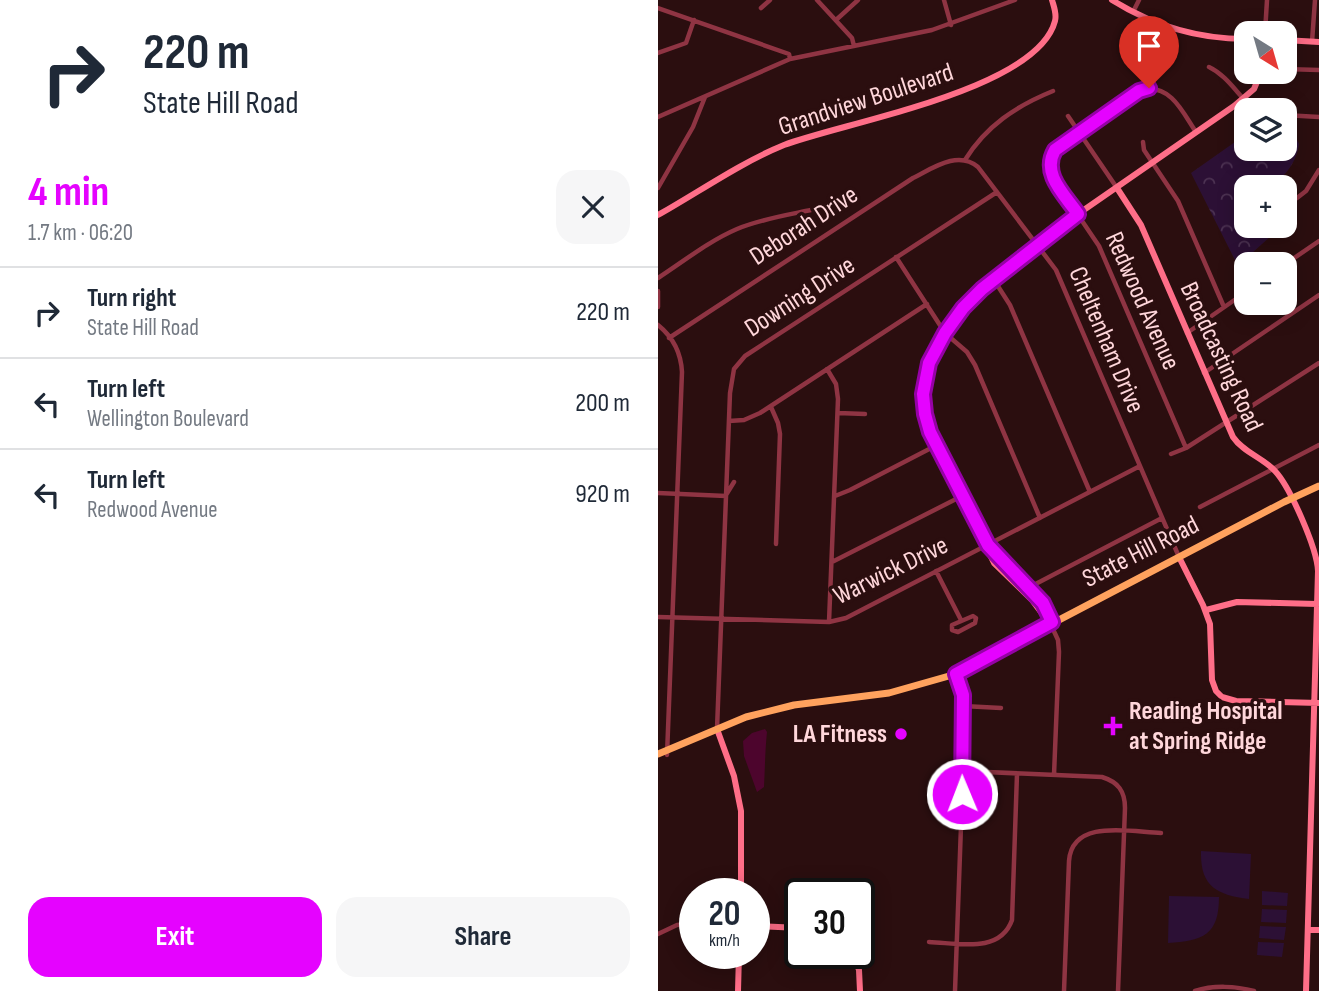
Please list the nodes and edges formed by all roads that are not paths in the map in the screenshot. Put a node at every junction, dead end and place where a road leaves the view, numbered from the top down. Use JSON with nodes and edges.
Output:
{"nodes":[{"id":1,"x":770,"y":0,"type":"edge"},
{"id":2,"x":817,"y":0,"type":"edge"},
{"id":3,"x":858,"y":0,"type":"edge"},
{"id":4,"x":944,"y":0,"type":"edge"},
{"id":5,"x":1015,"y":0,"type":"edge"},
{"id":6,"x":1052,"y":0,"type":"edge"},
{"id":7,"x":1112,"y":0,"type":"edge"},
{"id":8,"x":1139,"y":0,"type":"edge"},
{"id":9,"x":1315,"y":0,"type":"edge"},
{"id":10,"x":1265,"y":1,"type":"edge"},
{"id":11,"x":658,"y":8,"type":"edge"},
{"id":12,"x":761,"y":8,"type":"dead end"},
{"id":13,"x":1132,"y":13,"type":"junction"},
{"id":14,"x":694,"y":20,"type":"junction"},
{"id":15,"x":836,"y":20,"type":"junction"},
{"id":16,"x":1265,"y":21,"type":"edge"},
{"id":17,"x":951,"y":24,"type":"junction"},
{"id":18,"x":1234,"y":39,"type":"edge"},
{"id":19,"x":1297,"y":41,"type":"edge"},
{"id":20,"x":1316,"y":42,"type":"edge"},
{"id":21,"x":854,"y":46,"type":"junction"},
{"id":22,"x":658,"y":53,"type":"edge"},
{"id":23,"x":790,"y":60,"type":"junction"},
{"id":24,"x":1209,"y":67,"type":"dead end"},
{"id":25,"x":1297,"y":69,"type":"edge"},
{"id":26,"x":1319,"y":70,"type":"edge"},
{"id":27,"x":1256,"y":84,"type":"edge"},
{"id":28,"x":1053,"y":91,"type":"dead end"},
{"id":29,"x":706,"y":96,"type":"junction"},
{"id":30,"x":1241,"y":98,"type":"edge"},
{"id":31,"x":1243,"y":98,"type":"edge"},
{"id":32,"x":1234,"y":105,"type":"edge"},
{"id":33,"x":1068,"y":116,"type":"dead end"},
{"id":34,"x":1297,"y":116,"type":"edge"},
{"id":35,"x":658,"y":117,"type":"edge"},
{"id":36,"x":1319,"y":117,"type":"edge"},
{"id":37,"x":1079,"y":132,"type":"junction"},
{"id":38,"x":1196,"y":132,"type":"junction"},
{"id":39,"x":1143,"y":142,"type":"dead end"},
{"id":40,"x":965,"y":160,"type":"junction"},
{"id":41,"x":1152,"y":163,"type":"junction"},
{"id":42,"x":1319,"y":170,"type":"edge"},
{"id":43,"x":658,"y":188,"type":"edge"},
{"id":44,"x":1117,"y":188,"type":"junction"},
{"id":45,"x":998,"y":192,"type":"junction"},
{"id":46,"x":1297,"y":198,"type":"dead end"},
{"id":47,"x":811,"y":210,"type":"dead end"},
{"id":48,"x":1078,"y":214,"type":"junction"},
{"id":49,"x":658,"y":215,"type":"edge"},
{"id":50,"x":1319,"y":241,"type":"edge"},
{"id":51,"x":1038,"y":245,"type":"junction"},
{"id":52,"x":1297,"y":256,"type":"edge"},
{"id":53,"x":897,"y":257,"type":"junction"},
{"id":54,"x":658,"y":278,"type":"edge"},
{"id":55,"x":994,"y":279,"type":"junction"},
{"id":56,"x":658,"y":291,"type":"edge"},
{"id":57,"x":1319,"y":295,"type":"edge"},
{"id":58,"x":1234,"y":300,"type":"edge"},
{"id":59,"x":927,"y":304,"type":"junction"},
{"id":60,"x":658,"y":307,"type":"edge"},
{"id":61,"x":1224,"y":307,"type":"junction"},
{"id":62,"x":658,"y":326,"type":"edge"},
{"id":63,"x":945,"y":333,"type":"junction"},
{"id":64,"x":1188,"y":333,"type":"junction"},
{"id":65,"x":670,"y":338,"type":"junction"},
{"id":66,"x":1319,"y":363,"type":"edge"},
{"id":67,"x":827,"y":369,"type":"junction"},
{"id":68,"x":1204,"y":373,"type":"junction"},
{"id":69,"x":771,"y":407,"type":"junction"},
{"id":70,"x":838,"y":413,"type":"junction"},
{"id":71,"x":865,"y":414,"type":"dead end"},
{"id":72,"x":729,"y":421,"type":"junction"},
{"id":73,"x":1226,"y":422,"type":"junction"},
{"id":74,"x":937,"y":445,"type":"junction"},
{"id":75,"x":1319,"y":446,"type":"edge"},
{"id":76,"x":1186,"y":447,"type":"junction"},
{"id":77,"x":1171,"y":454,"type":"dead end"},
{"id":78,"x":1140,"y":466,"type":"junction"},
{"id":79,"x":1273,"y":469,"type":"junction"},
{"id":80,"x":734,"y":482,"type":"dead end"},
{"id":81,"x":1319,"y":486,"type":"edge"},
{"id":82,"x":1090,"y":492,"type":"junction"},
{"id":83,"x":658,"y":493,"type":"edge"},
{"id":84,"x":677,"y":494,"type":"junction"},
{"id":85,"x":726,"y":496,"type":"junction"},
{"id":86,"x":835,"y":496,"type":"junction"},
{"id":87,"x":962,"y":496,"type":"junction"},
{"id":88,"x":1291,"y":499,"type":"junction"},
{"id":89,"x":1200,"y":507,"type":"dead end"},
{"id":90,"x":1040,"y":517,"type":"junction"},
{"id":91,"x":1161,"y":518,"type":"junction"},
{"id":92,"x":776,"y":544,"type":"dead end"},
{"id":93,"x":989,"y":547,"type":"junction"},
{"id":94,"x":1179,"y":557,"type":"junction"},
{"id":95,"x":832,"y":563,"type":"junction"},
{"id":96,"x":936,"y":571,"type":"junction"},
{"id":97,"x":1025,"y":589,"type":"junction"},
{"id":98,"x":1317,"y":604,"type":"junction"},
{"id":99,"x":1206,"y":610,"type":"junction"},
{"id":100,"x":658,"y":617,"type":"edge"},
{"id":101,"x":671,"y":617,"type":"junction"},
{"id":102,"x":721,"y":619,"type":"junction"},
{"id":103,"x":961,"y":620,"type":"junction"},
{"id":104,"x":829,"y":622,"type":"junction"},
{"id":105,"x":1051,"y":625,"type":"junction"},
{"id":106,"x":956,"y":672,"type":"junction"},
{"id":107,"x":1317,"y":703,"type":"edge"},
{"id":108,"x":963,"y":706,"type":"junction"},
{"id":109,"x":1001,"y":708,"type":"dead end"},
{"id":110,"x":718,"y":731,"type":"junction"},
{"id":111,"x":662,"y":755,"type":"edge"},
{"id":112,"x":963,"y":771,"type":"junction"},
{"id":113,"x":1017,"y":774,"type":"junction"},
{"id":114,"x":1054,"y":775,"type":"junction"},
{"id":115,"x":1124,"y":832,"type":"junction"},
{"id":116,"x":1161,"y":833,"type":"dead end"},
{"id":117,"x":741,"y":878,"type":"edge"},
{"id":118,"x":1308,"y":921,"type":"junction"},
{"id":119,"x":1319,"y":921,"type":"edge"},
{"id":120,"x":679,"y":925,"type":"edge"},
{"id":121,"x":1308,"y":930,"type":"junction"},
{"id":122,"x":1319,"y":930,"type":"edge"},
{"id":123,"x":658,"y":934,"type":"edge"},
{"id":124,"x":929,"y":942,"type":"dead end"},
{"id":125,"x":956,"y":943,"type":"junction"},
{"id":126,"x":739,"y":969,"type":"edge"},
{"id":127,"x":859,"y":969,"type":"edge"},
{"id":128,"x":1251,"y":990,"type":"edge"},
{"id":129,"x":738,"y":991,"type":"edge"},
{"id":130,"x":860,"y":991,"type":"edge"},
{"id":131,"x":955,"y":991,"type":"edge"},
{"id":132,"x":1064,"y":991,"type":"edge"},
{"id":133,"x":1118,"y":991,"type":"edge"},
{"id":134,"x":1195,"y":991,"type":"edge"},
{"id":135,"x":1306,"y":991,"type":"edge"}],
"edges":[{"from":1,"to":12,"type":"street"},
{"from":2,"to":15,"type":"street"},
{"from":3,"to":15,"type":"street"},
{"from":4,"to":17,"type":"street"},
{"from":5,"to":17,"type":"street"},
{"from":6,"to":49,"type":"street","name":"Grandview Boulevard"},
{"from":7,"to":13,"type":"street"},
{"from":8,"to":13,"type":"street"},
{"from":9,"to":20,"type":"street"},
{"from":10,"to":16,"type":"street"},
{"from":11,"to":14,"type":"street"},
{"from":13,"to":18,"type":"street"},
{"from":14,"to":22,"type":"street"},
{"from":14,"to":23,"type":"street"},
{"from":15,"to":21,"type":"street"},
{"from":17,"to":21,"type":"street"},
{"from":19,"to":20,"type":"street"},
{"from":21,"to":23,"type":"street"},
{"from":23,"to":29,"type":"street"},
{"from":24,"to":30,"type":"street"},
{"from":25,"to":26,"type":"street"},
{"from":27,"to":31,"type":"street"},
{"from":28,"to":40,"type":"street"},
{"from":29,"to":35,"type":"street"},
{"from":29,"to":43,"type":"street"},
{"from":32,"to":38,"type":"street"},
{"from":33,"to":37,"type":"street","name":"Broadcasting Road"},
{"from":34,"to":36,"type":"street"},
{"from":37,"to":38,"type":"street","name":"Redwood Avenue"},
{"from":37,"to":44,"type":"street","name":"Broadcasting Road"},
{"from":37,"to":48,"type":"street","name":"Redwood Avenue"},
{"from":38,"to":41,"type":"street"},
{"from":39,"to":41,"type":"street"},
{"from":40,"to":45,"type":"street","name":"Cheltenham Drive"},
{"from":40,"to":65,"type":"street","name":"Deborah Drive"},
{"from":41,"to":44,"type":"street"},
{"from":41,"to":61,"type":"street"},
{"from":42,"to":46,"type":"street"},
{"from":44,"to":48,"type":"street"},
{"from":44,"to":64,"type":"street","name":"Broadcasting Road"},
{"from":45,"to":51,"type":"street","name":"Cheltenham Drive"},
{"from":45,"to":53,"type":"street","name":"Downing Drive"},
{"from":47,"to":54,"type":"street"},
{"from":48,"to":51,"type":"street"},
{"from":48,"to":76,"type":"street","name":"Redwood Avenue"},
{"from":50,"to":52,"type":"street"},
{"from":51,"to":55,"type":"street"},
{"from":51,"to":78,"type":"street","name":"Cheltenham Drive"},
{"from":53,"to":59,"type":"street"},
{"from":53,"to":72,"type":"street","name":"Downing Drive"},
{"from":55,"to":63,"type":"street"},
{"from":55,"to":82,"type":"street"},
{"from":56,"to":60,"type":"street"},
{"from":57,"to":68,"type":"street"},
{"from":58,"to":61,"type":"street"},
{"from":59,"to":63,"type":"street"},
{"from":59,"to":67,"type":"street"},
{"from":61,"to":64,"type":"street"},
{"from":62,"to":65,"type":"street"},
{"from":63,"to":74,"type":"street"},
{"from":63,"to":90,"type":"street"},
{"from":64,"to":68,"type":"street","name":"Broadcasting Road"},
{"from":65,"to":84,"type":"street"},
{"from":66,"to":73,"type":"street"},
{"from":67,"to":69,"type":"street"},
{"from":67,"to":70,"type":"street"},
{"from":68,"to":73,"type":"street","name":"Broadcasting Road"},
{"from":69,"to":72,"type":"street"},
{"from":69,"to":92,"type":"street"},
{"from":70,"to":71,"type":"street"},
{"from":70,"to":86,"type":"street"},
{"from":72,"to":85,"type":"street","name":"Downing Drive"},
{"from":73,"to":76,"type":"street"},
{"from":73,"to":79,"type":"street","name":"Broadcasting Road"},
{"from":74,"to":86,"type":"street"},
{"from":74,"to":87,"type":"street"},
{"from":75,"to":79,"type":"street"},
{"from":76,"to":77,"type":"street"},
{"from":78,"to":82,"type":"street","name":"Warwick Drive"},
{"from":78,"to":91,"type":"street","name":"Cheltenham Drive"},
{"from":79,"to":88,"type":"street","name":"Broadcasting Road"},
{"from":79,"to":89,"type":"street"},
{"from":80,"to":85,"type":"street"},
{"from":81,"to":88,"type":"main road","name":"State Hill Road"},
{"from":82,"to":90,"type":"street","name":"Warwick Drive"},
{"from":83,"to":84,"type":"street"},
{"from":84,"to":85,"type":"street"},
{"from":84,"to":101,"type":"street"},
{"from":85,"to":102,"type":"street","name":"Downing Drive"},
{"from":86,"to":95,"type":"street"},
{"from":87,"to":93,"type":"street"},
{"from":87,"to":95,"type":"street"},
{"from":88,"to":94,"type":"main road","name":"State Hill Road"},
{"from":88,"to":98,"type":"street","name":"Broadcasting Road"},
{"from":90,"to":93,"type":"street","name":"Warwick Drive"},
{"from":91,"to":94,"type":"street","name":"Cheltenham Drive"},
{"from":91,"to":97,"type":"street"},
{"from":93,"to":96,"type":"street","name":"Warwick Drive"},
{"from":93,"to":97,"type":"street"},
{"from":94,"to":99,"type":"street"},
{"from":94,"to":105,"type":"main road","name":"State Hill Road"},
{"from":95,"to":104,"type":"street"},
{"from":96,"to":103,"type":"street"},
{"from":96,"to":104,"type":"street","name":"Warwick Drive"},
{"from":97,"to":105,"type":"street"},
{"from":98,"to":99,"type":"street"},
{"from":98,"to":107,"type":"street","name":"Broadcasting Road"},
{"from":99,"to":107,"type":"street"},
{"from":100,"to":101,"type":"street","name":"Warwick Drive"},
{"from":101,"to":102,"type":"street","name":"Warwick Drive"},
{"from":101,"to":111,"type":"street"},
{"from":102,"to":104,"type":"street","name":"Warwick Drive"},
{"from":102,"to":110,"type":"street","name":"Downing Drive"},
{"from":103,"to":103,"type":"street"},
{"from":105,"to":106,"type":"main road","name":"State Hill Road"},
{"from":105,"to":114,"type":"street"},
{"from":106,"to":108,"type":"street"},
{"from":106,"to":110,"type":"main road","name":"State Hill Road"},
{"from":107,"to":118,"type":"street","name":"Broadcasting Road"},
{"from":108,"to":109,"type":"street"},
{"from":108,"to":112,"type":"street"},
{"from":110,"to":111,"type":"main road","name":"State Hill Road"},
{"from":110,"to":117,"type":"street"},
{"from":112,"to":113,"type":"street"},
{"from":112,"to":125,"type":"street"},
{"from":113,"to":114,"type":"street"},
{"from":113,"to":125,"type":"street"},
{"from":114,"to":115,"type":"street"},
{"from":115,"to":116,"type":"street"},
{"from":115,"to":132,"type":"street"},
{"from":115,"to":133,"type":"street"},
{"from":118,"to":119,"type":"street"},
{"from":118,"to":121,"type":"street","name":"Broadcasting Road"},
{"from":120,"to":123,"type":"street"},
{"from":121,"to":122,"type":"street"},
{"from":121,"to":135,"type":"street","name":"Broadcasting Road"},
{"from":124,"to":125,"type":"street"},
{"from":125,"to":131,"type":"street"},
{"from":126,"to":129,"type":"street"},
{"from":127,"to":130,"type":"street"},
{"from":128,"to":134,"type":"street"}]}
